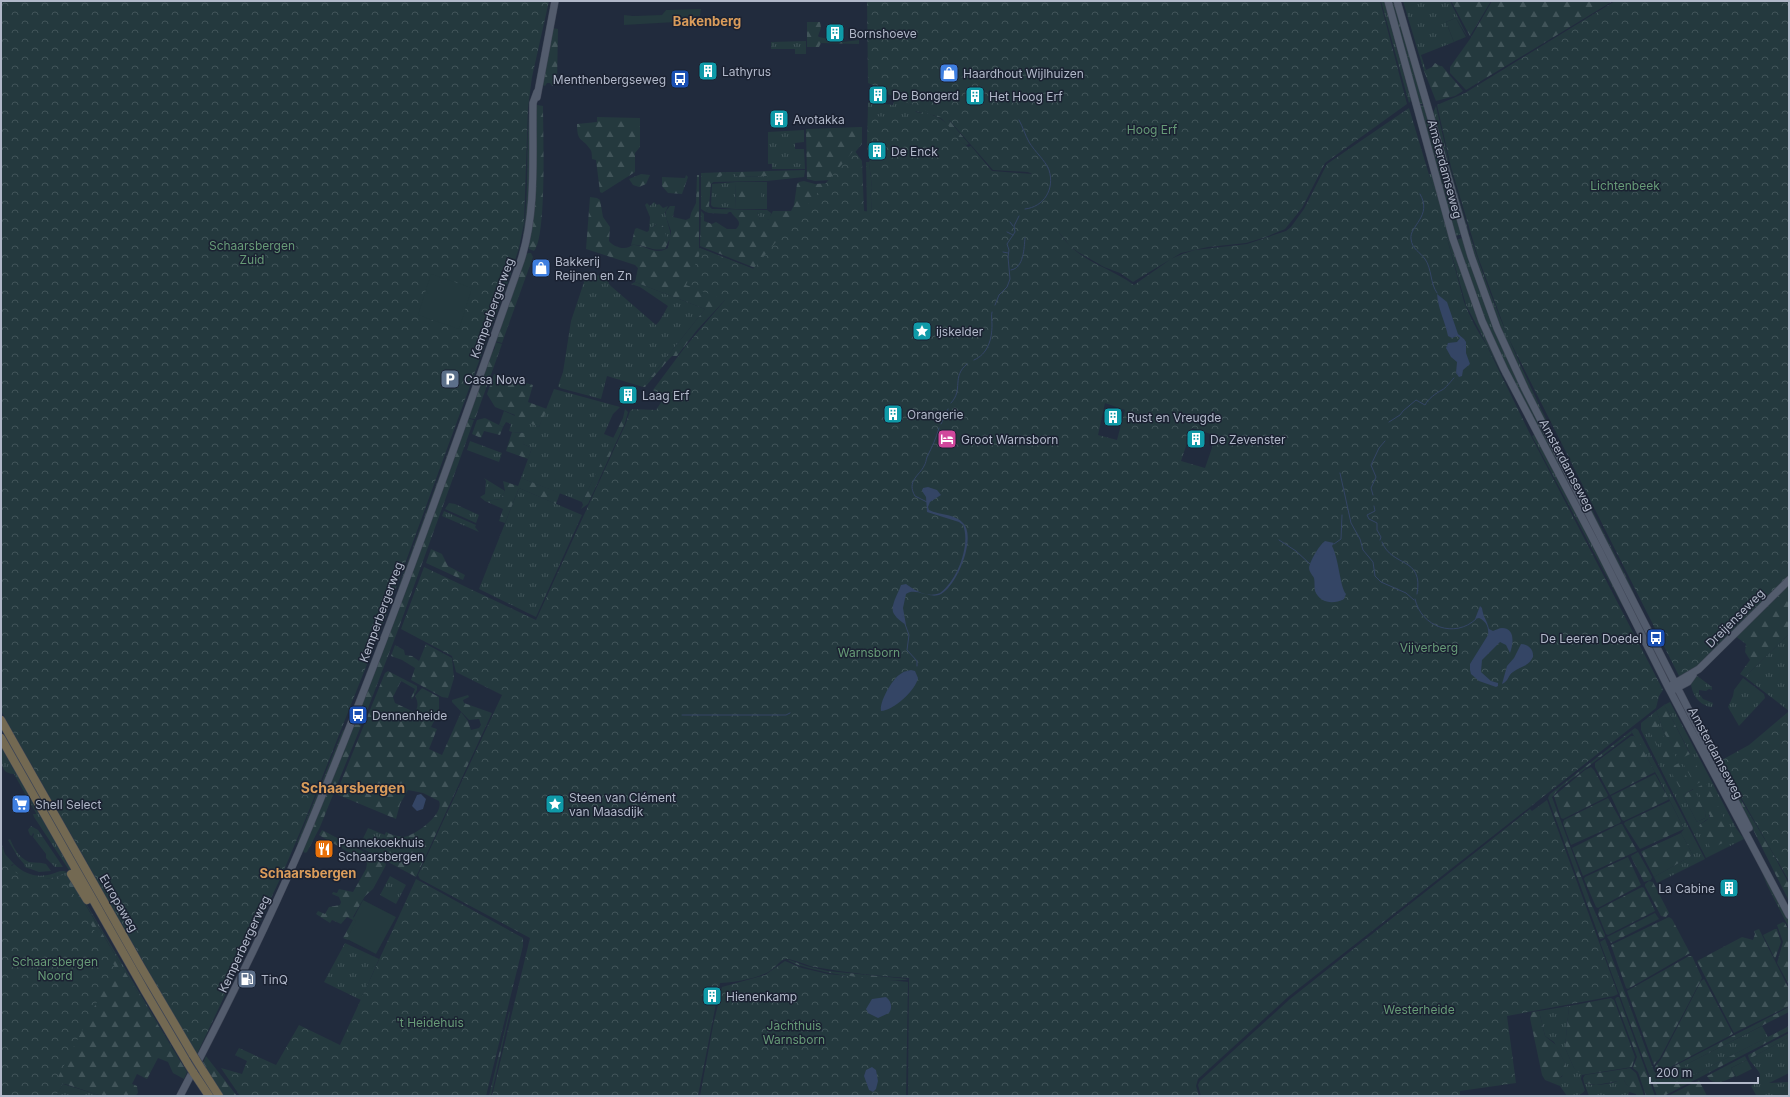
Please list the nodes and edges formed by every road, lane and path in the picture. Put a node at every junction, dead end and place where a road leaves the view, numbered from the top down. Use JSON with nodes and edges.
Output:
{"nodes":[{"id":1,"x":555,"y":1,"type":"edge"},
{"id":2,"x":1388,"y":1,"type":"edge"},
{"id":3,"x":1397,"y":1,"type":"edge"},
{"id":4,"x":1789,"y":580,"type":"edge"},
{"id":5,"x":1673,"y":688,"type":"junction"},
{"id":6,"x":1,"y":720,"type":"edge"},
{"id":7,"x":1,"y":738,"type":"edge"},
{"id":8,"x":70,"y":874,"type":"dead end"},
{"id":9,"x":1789,"y":905,"type":"edge"},
{"id":10,"x":1789,"y":915,"type":"edge"},
{"id":11,"x":145,"y":991,"type":"junction"},
{"id":12,"x":180,"y":1096,"type":"edge"},
{"id":13,"x":209,"y":1096,"type":"edge"},
{"id":14,"x":219,"y":1096,"type":"edge"}],
"edges":[{"from":1,"to":12,"type":"main road","name":"Kemperbergerweg"},
{"from":2,"to":5,"type":"main road","name":"Amsterdamseweg"},
{"from":3,"to":5,"type":"main road","name":"Amsterdamseweg"},
{"from":4,"to":5,"type":"main road","name":"Dreijenseweg"},
{"from":5,"to":9,"type":"main road","name":"Amsterdamseweg"},
{"from":5,"to":10,"type":"main road","name":"Amsterdamseweg"},
{"from":6,"to":14,"type":"highway","name":"Europaweg","bridge":true},
{"from":7,"to":11,"type":"highway","name":"Europaweg"},
{"from":8,"to":11,"type":"highway"},
{"from":11,"to":13,"type":"highway","name":"Europaweg","bridge":true}]}
